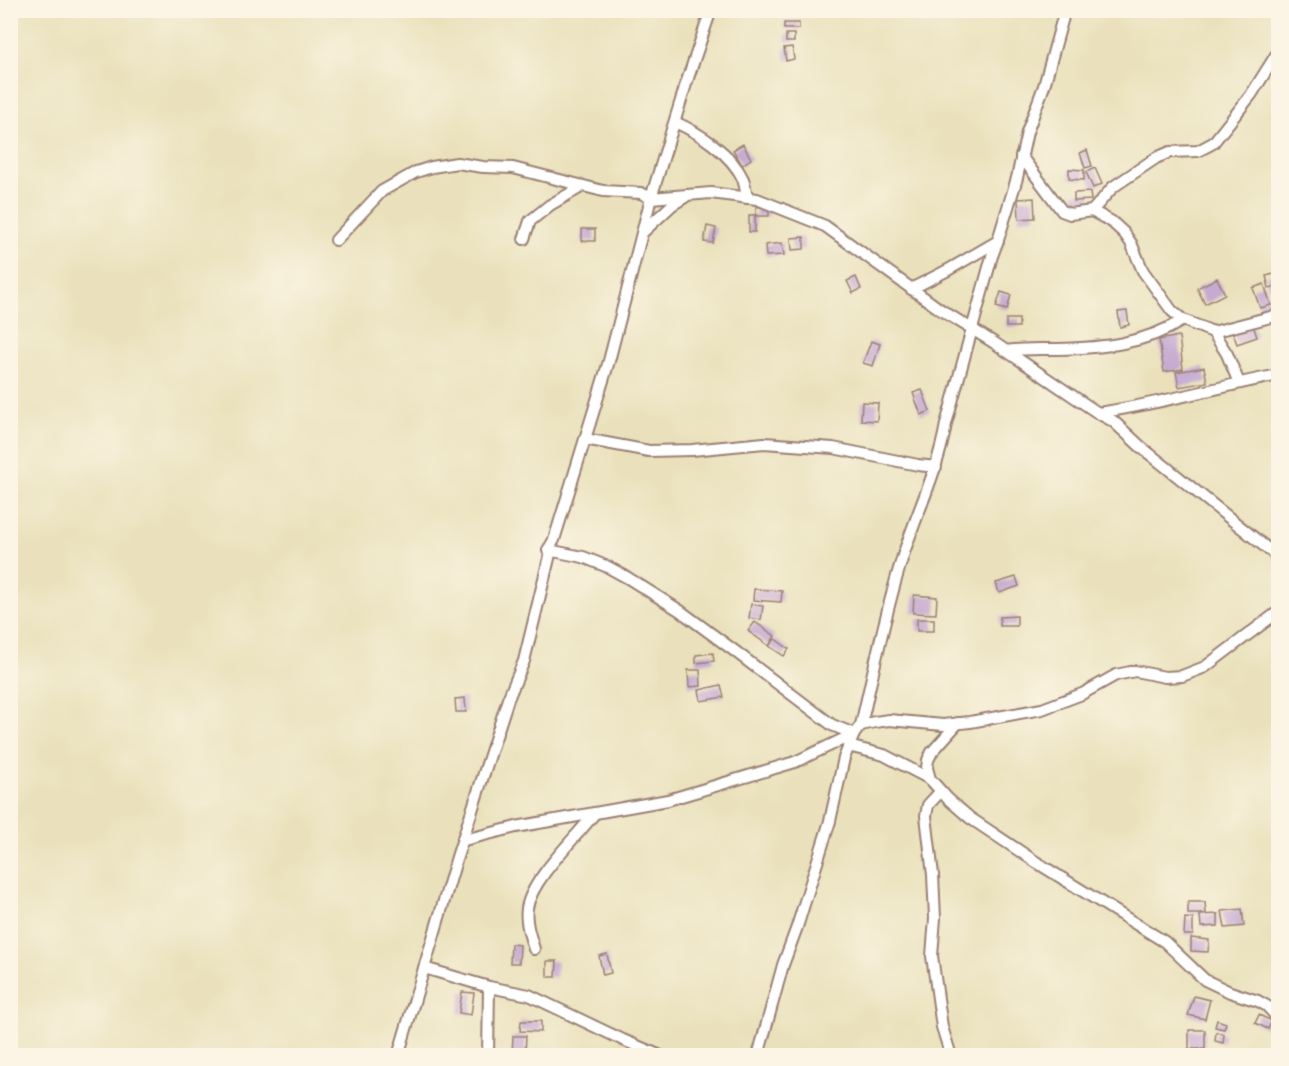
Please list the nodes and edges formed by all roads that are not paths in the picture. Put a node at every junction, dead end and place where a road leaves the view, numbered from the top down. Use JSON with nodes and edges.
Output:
{"nodes":[{"id":1,"x":711,"y":10,"type":"edge"},
{"id":2,"x":1065,"y":10,"type":"edge"},
{"id":3,"x":1278,"y":52,"type":"edge"},
{"id":4,"x":675,"y":122,"type":"junction"},
{"id":5,"x":1021,"y":156,"type":"junction"},
{"id":6,"x":583,"y":186,"type":"junction"},
{"id":7,"x":689,"y":196,"type":"junction"},
{"id":8,"x":651,"y":198,"type":"junction"},
{"id":9,"x":747,"y":198,"type":"junction"},
{"id":10,"x":1092,"y":211,"type":"junction"},
{"id":11,"x":644,"y":231,"type":"junction"},
{"id":12,"x":524,"y":239,"type":"dead end"},
{"id":13,"x":336,"y":240,"type":"dead end"},
{"id":14,"x":999,"y":240,"type":"junction"},
{"id":15,"x":911,"y":289,"type":"junction"},
{"id":16,"x":1278,"y":315,"type":"edge"},
{"id":17,"x":1184,"y":320,"type":"junction"},
{"id":18,"x":973,"y":330,"type":"junction"},
{"id":19,"x":1214,"y":332,"type":"junction"},
{"id":20,"x":1006,"y":351,"type":"junction"},
{"id":21,"x":1278,"y":375,"type":"edge"},
{"id":22,"x":1239,"y":383,"type":"junction"},
{"id":23,"x":1098,"y":413,"type":"junction"},
{"id":24,"x":585,"y":440,"type":"junction"},
{"id":25,"x":936,"y":466,"type":"junction"},
{"id":26,"x":548,"y":550,"type":"junction"},
{"id":27,"x":1278,"y":557,"type":"edge"},
{"id":28,"x":1278,"y":612,"type":"edge"},
{"id":29,"x":958,"y":723,"type":"junction"},
{"id":30,"x":861,"y":725,"type":"junction"},
{"id":31,"x":854,"y":735,"type":"junction"},
{"id":32,"x":848,"y":746,"type":"junction"},
{"id":33,"x":930,"y":779,"type":"junction"},
{"id":34,"x":940,"y":792,"type":"junction"},
{"id":35,"x":595,"y":813,"type":"junction"},
{"id":36,"x":464,"y":840,"type":"junction"},
{"id":37,"x":534,"y":949,"type":"dead end"},
{"id":38,"x":424,"y":968,"type":"junction"},
{"id":39,"x":489,"y":987,"type":"junction"},
{"id":40,"x":1278,"y":1017,"type":"edge"},
{"id":41,"x":398,"y":1056,"type":"edge"},
{"id":42,"x":488,"y":1056,"type":"edge"},
{"id":43,"x":661,"y":1056,"type":"edge"},
{"id":44,"x":758,"y":1056,"type":"edge"},
{"id":45,"x":951,"y":1056,"type":"edge"}],
"edges":[{"from":1,"to":4,"type":"street"},
{"from":2,"to":5,"type":"street"},
{"from":3,"to":10,"type":"street"},
{"from":4,"to":8,"type":"street"},
{"from":4,"to":9,"type":"street"},
{"from":5,"to":10,"type":"street"},
{"from":5,"to":14,"type":"street"},
{"from":6,"to":8,"type":"street"},
{"from":6,"to":12,"type":"street"},
{"from":6,"to":13,"type":"street"},
{"from":7,"to":8,"type":"street"},
{"from":7,"to":9,"type":"street"},
{"from":7,"to":11,"type":"street"},
{"from":8,"to":11,"type":"street"},
{"from":9,"to":15,"type":"street"},
{"from":10,"to":17,"type":"street"},
{"from":11,"to":24,"type":"street"},
{"from":14,"to":15,"type":"street"},
{"from":14,"to":18,"type":"street"},
{"from":15,"to":18,"type":"street"},
{"from":16,"to":19,"type":"street"},
{"from":17,"to":19,"type":"street"},
{"from":17,"to":20,"type":"street"},
{"from":18,"to":20,"type":"street"},
{"from":18,"to":25,"type":"street"},
{"from":19,"to":22,"type":"street"},
{"from":20,"to":23,"type":"street"},
{"from":21,"to":22,"type":"street"},
{"from":22,"to":23,"type":"street"},
{"from":23,"to":27,"type":"street"},
{"from":24,"to":25,"type":"street"},
{"from":24,"to":26,"type":"street"},
{"from":25,"to":30,"type":"street"},
{"from":26,"to":31,"type":"street"},
{"from":26,"to":36,"type":"street"},
{"from":28,"to":29,"type":"street"},
{"from":29,"to":30,"type":"street"},
{"from":29,"to":33,"type":"street"},
{"from":30,"to":31,"type":"street"},
{"from":31,"to":32,"type":"street"},
{"from":31,"to":35,"type":"street"},
{"from":32,"to":33,"type":"street"},
{"from":32,"to":44,"type":"street"},
{"from":33,"to":34,"type":"street"},
{"from":34,"to":40,"type":"street"},
{"from":34,"to":45,"type":"street"},
{"from":35,"to":36,"type":"street"},
{"from":35,"to":37,"type":"street"},
{"from":36,"to":38,"type":"street"},
{"from":38,"to":39,"type":"street"},
{"from":38,"to":41,"type":"street"},
{"from":39,"to":42,"type":"street"},
{"from":39,"to":43,"type":"street"}]}
